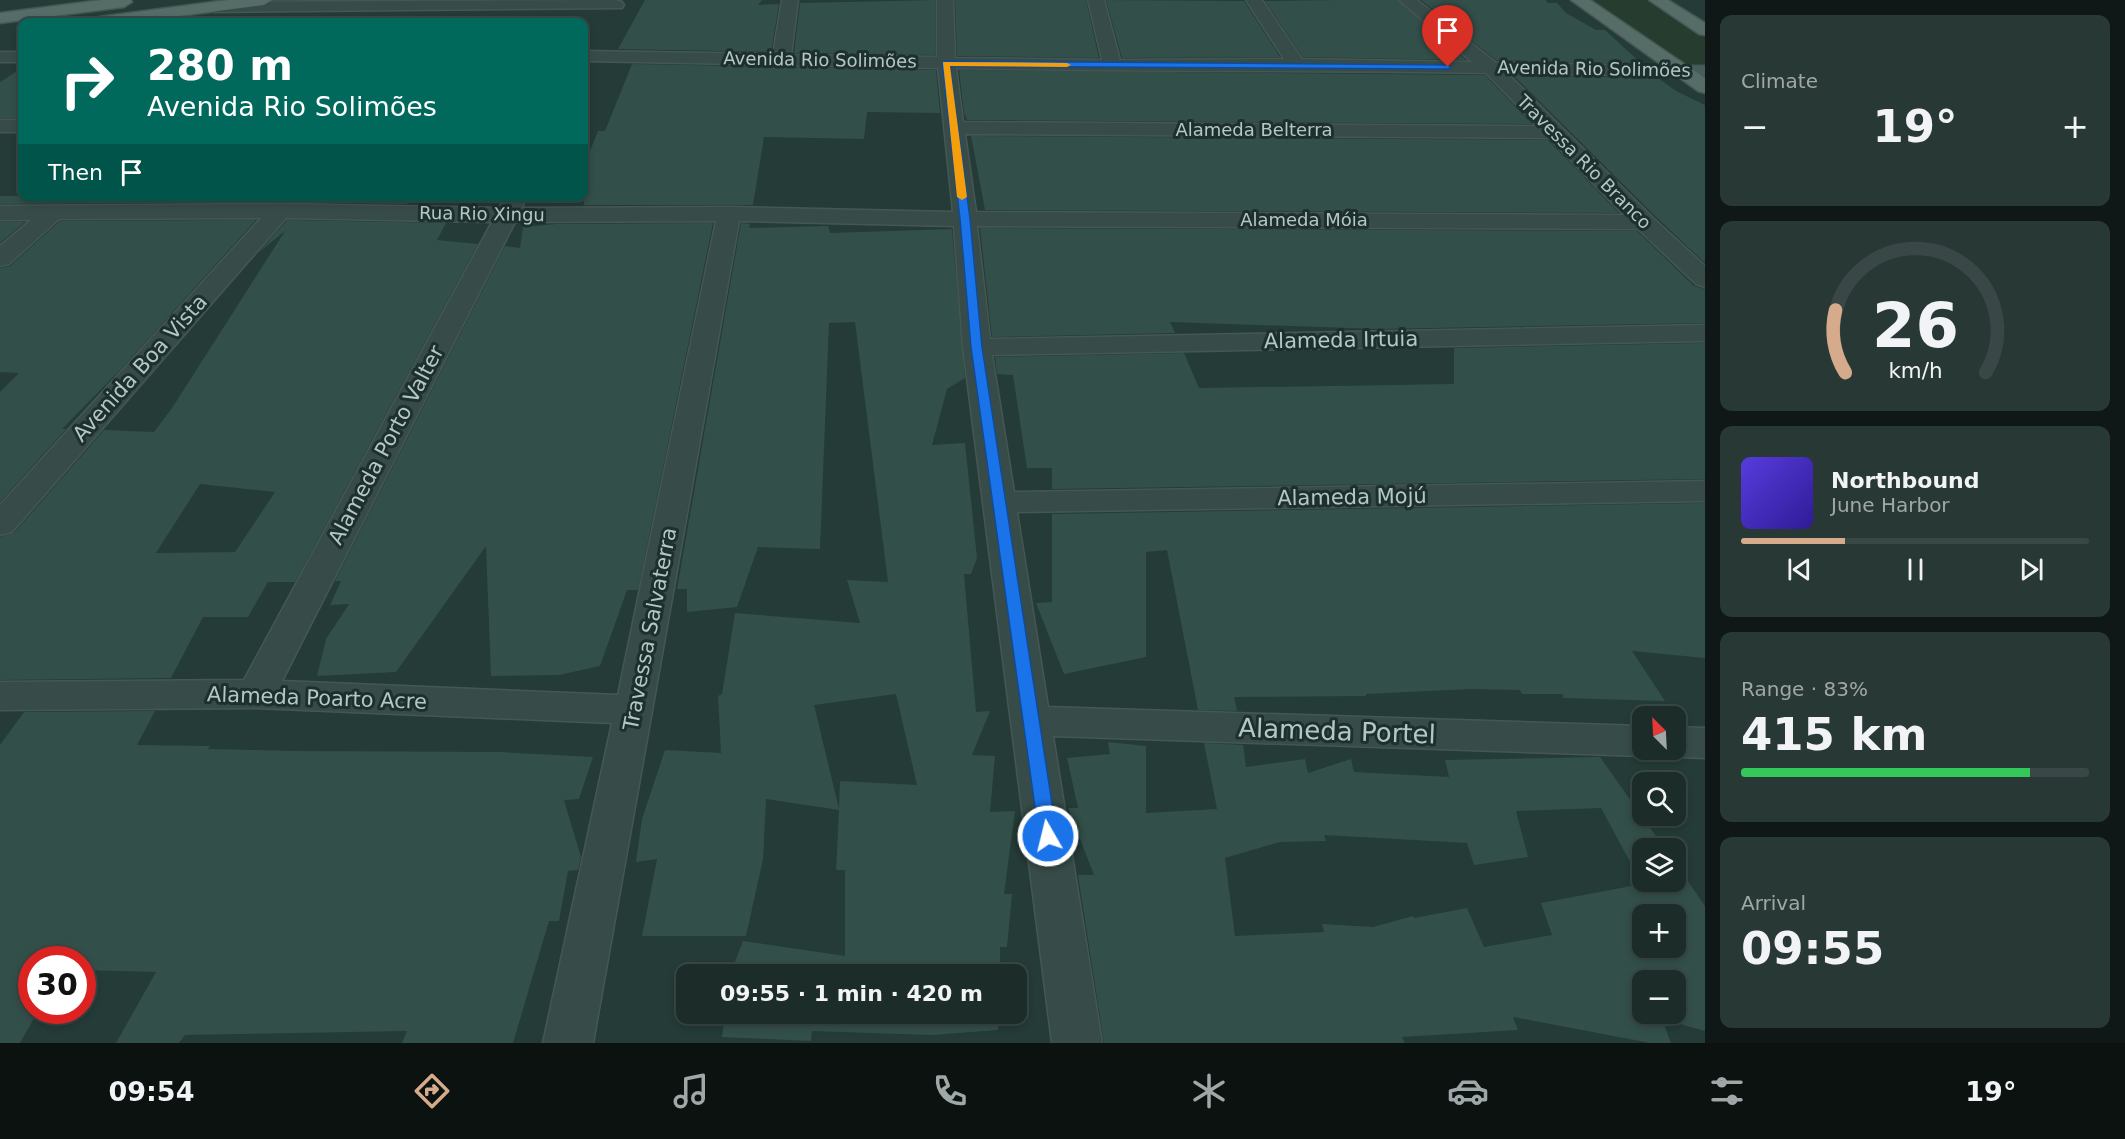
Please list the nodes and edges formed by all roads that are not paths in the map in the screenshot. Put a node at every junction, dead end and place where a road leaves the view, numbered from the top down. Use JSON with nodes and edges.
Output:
{"nodes":[{"id":1,"x":138,"y":0,"type":"edge"},
{"id":2,"x":264,"y":0,"type":"edge"},
{"id":3,"x":790,"y":0,"type":"edge"},
{"id":4,"x":945,"y":0,"type":"edge"},
{"id":5,"x":1096,"y":0,"type":"edge"},
{"id":6,"x":1254,"y":0,"type":"edge"},
{"id":7,"x":1407,"y":0,"type":"edge"},
{"id":8,"x":1579,"y":0,"type":"edge"},
{"id":9,"x":1657,"y":0,"type":"edge"},
{"id":10,"x":618,"y":2,"type":"edge"},
{"id":11,"x":215,"y":6,"type":"junction"},
{"id":12,"x":0,"y":18,"type":"edge"},
{"id":13,"x":128,"y":18,"type":"edge"},
{"id":14,"x":1705,"y":30,"type":"edge"},
{"id":15,"x":588,"y":56,"type":"edge"},
{"id":16,"x":0,"y":57,"type":"edge"},
{"id":17,"x":18,"y":57,"type":"edge"},
{"id":18,"x":781,"y":59,"type":"junction"},
{"id":19,"x":588,"y":60,"type":"edge"},
{"id":20,"x":946,"y":63,"type":"junction"},
{"id":21,"x":1297,"y":64,"type":"junction"},
{"id":22,"x":1112,"y":66,"type":"junction"},
{"id":23,"x":1491,"y":68,"type":"junction"},
{"id":24,"x":1682,"y":71,"type":"junction"},
{"id":25,"x":1705,"y":71,"type":"edge"},
{"id":26,"x":1705,"y":87,"type":"edge"},
{"id":27,"x":0,"y":126,"type":"edge"},
{"id":28,"x":18,"y":126,"type":"edge"},
{"id":29,"x":953,"y":128,"type":"junction"},
{"id":30,"x":1554,"y":132,"type":"junction"},
{"id":31,"x":512,"y":206,"type":"edge"},
{"id":32,"x":280,"y":211,"type":"junction"},
{"id":33,"x":0,"y":213,"type":"edge"},
{"id":34,"x":53,"y":213,"type":"junction"},
{"id":35,"x":729,"y":214,"type":"junction"},
{"id":36,"x":965,"y":219,"type":"junction"},
{"id":37,"x":1644,"y":222,"type":"junction"},
{"id":38,"x":0,"y":259,"type":"edge"},
{"id":39,"x":1705,"y":279,"type":"edge"},
{"id":40,"x":1705,"y":333,"type":"edge"},
{"id":41,"x":977,"y":347,"type":"junction"},
{"id":42,"x":1705,"y":491,"type":"edge"},
{"id":43,"x":1000,"y":502,"type":"junction"},
{"id":44,"x":0,"y":525,"type":"edge"},
{"id":45,"x":256,"y":694,"type":"junction"},
{"id":46,"x":0,"y":696,"type":"edge"},
{"id":47,"x":634,"y":710,"type":"junction"},
{"id":48,"x":1031,"y":721,"type":"junction"},
{"id":49,"x":1632,"y":741,"type":"edge"},
{"id":50,"x":1686,"y":742,"type":"edge"},
{"id":51,"x":1705,"y":743,"type":"edge"},
{"id":52,"x":568,"y":1043,"type":"edge"},
{"id":53,"x":1077,"y":1043,"type":"edge"}],
"edges":[{"from":1,"to":12,"type":"main road"},
{"from":2,"to":11,"type":"main road"},
{"from":3,"to":18,"type":"street"},
{"from":4,"to":20,"type":"street"},
{"from":5,"to":22,"type":"street"},
{"from":6,"to":21,"type":"street"},
{"from":7,"to":23,"type":"street","name":"Travessa Rio Branco"},
{"from":8,"to":24,"type":"main road"},
{"from":9,"to":14,"type":"main road"},
{"from":10,"to":11,"type":"street"},
{"from":10,"to":15,"type":"street"},
{"from":11,"to":13,"type":"main road"},
{"from":16,"to":17,"type":"street"},
{"from":18,"to":19,"type":"street","name":"Avenida Rio Solimões"},
{"from":18,"to":20,"type":"street","name":"Avenida Rio Solimões"},
{"from":20,"to":22,"type":"street","name":"Avenida Rio Solimões"},
{"from":20,"to":29,"type":"street"},
{"from":21,"to":22,"type":"street","name":"Avenida Rio Solimões"},
{"from":21,"to":23,"type":"street","name":"Avenida Rio Solimões"},
{"from":23,"to":24,"type":"street","name":"Avenida Rio Solimões"},
{"from":23,"to":30,"type":"street","name":"Travessa Rio Branco"},
{"from":24,"to":25,"type":"main road","name":"Avenida Rio Solimões"},
{"from":24,"to":26,"type":"main road"},
{"from":27,"to":28,"type":"street"},
{"from":29,"to":30,"type":"street","name":"Alameda Belterra"},
{"from":29,"to":36,"type":"street"},
{"from":30,"to":37,"type":"street","name":"Travessa Rio Branco"},
{"from":31,"to":32,"type":"street","name":"Rua Rio Xingu"},
{"from":31,"to":35,"type":"street","name":"Rua Rio Xingu"},
{"from":31,"to":45,"type":"street","name":"Alameda Porto Valter"},
{"from":32,"to":34,"type":"street","name":"Rua Rio Xingu"},
{"from":32,"to":44,"type":"street","name":"Avenida Boa Vista"},
{"from":33,"to":34,"type":"street","name":"Rua Rio Xingu"},
{"from":34,"to":38,"type":"street"},
{"from":35,"to":36,"type":"street","name":"Rua Rio Xingu"},
{"from":35,"to":47,"type":"street","name":"Travessa Salvaterra"},
{"from":36,"to":37,"type":"street","name":"Alameda Móia"},
{"from":36,"to":41,"type":"street"},
{"from":37,"to":39,"type":"street","name":"Travessa Rio Branco"},
{"from":40,"to":41,"type":"street","name":"Alameda Irtuia"},
{"from":41,"to":43,"type":"street"},
{"from":42,"to":43,"type":"street","name":"Alameda Mojú"},
{"from":43,"to":48,"type":"street"},
{"from":45,"to":46,"type":"street","name":"Alameda Poarto Acre"},
{"from":45,"to":47,"type":"street","name":"Alameda Poarto Acre"},
{"from":47,"to":52,"type":"street","name":"Travessa Salvaterra"},
{"from":48,"to":49,"type":"street","name":"Alameda Portel"},
{"from":48,"to":53,"type":"street"},
{"from":50,"to":51,"type":"street"}]}
